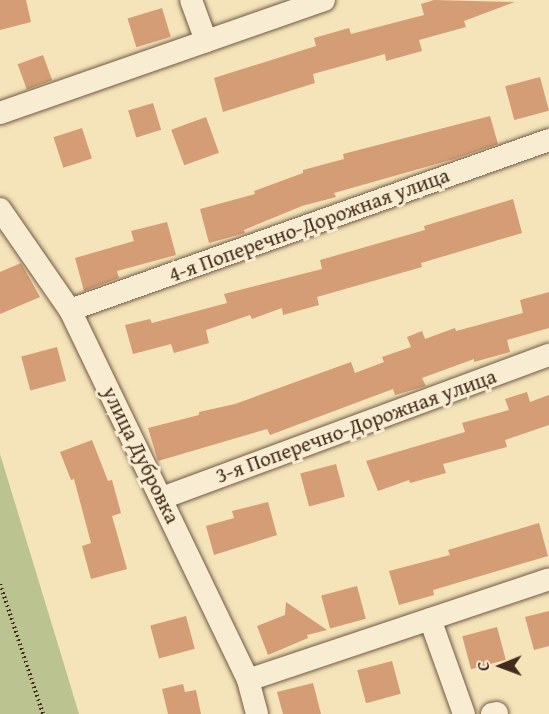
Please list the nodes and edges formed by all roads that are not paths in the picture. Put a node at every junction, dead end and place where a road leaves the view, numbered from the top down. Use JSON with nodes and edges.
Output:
{"nodes":[{"id":1,"x":191,"y":0,"type":"edge"},
{"id":2,"x":324,"y":0,"type":"edge"},
{"id":3,"x":206,"y":41,"type":"junction"},
{"id":4,"x":0,"y":113,"type":"edge"},
{"id":5,"x":549,"y":140,"type":"edge"},
{"id":6,"x":0,"y":209,"type":"edge"},
{"id":7,"x":70,"y":310,"type":"junction"},
{"id":8,"x":549,"y":355,"type":"edge"},
{"id":9,"x":162,"y":498,"type":"junction"},
{"id":10,"x":549,"y":579,"type":"edge"},
{"id":11,"x":430,"y":619,"type":"junction"},
{"id":12,"x":248,"y":680,"type":"junction"},
{"id":13,"x":257,"y":714,"type":"edge"},
{"id":14,"x":464,"y":714,"type":"edge"}],
"edges":[{"from":1,"to":3,"type":"street"},
{"from":2,"to":3,"type":"street"},
{"from":3,"to":4,"type":"street"},
{"from":5,"to":7,"type":"street","name":"4-я Поперечно-Дорожная улица"},
{"from":6,"to":7,"type":"street","name":"улица Дубровка"},
{"from":7,"to":9,"type":"street","name":"улица Дубровка"},
{"from":8,"to":9,"type":"street","name":"3-я Поперечно-Дорожная улица"},
{"from":9,"to":12,"type":"street","name":"улица Дубровка"},
{"from":10,"to":11,"type":"street"},
{"from":11,"to":12,"type":"street"},
{"from":11,"to":14,"type":"street"},
{"from":12,"to":13,"type":"street","name":"улица Дубровка"}]}
